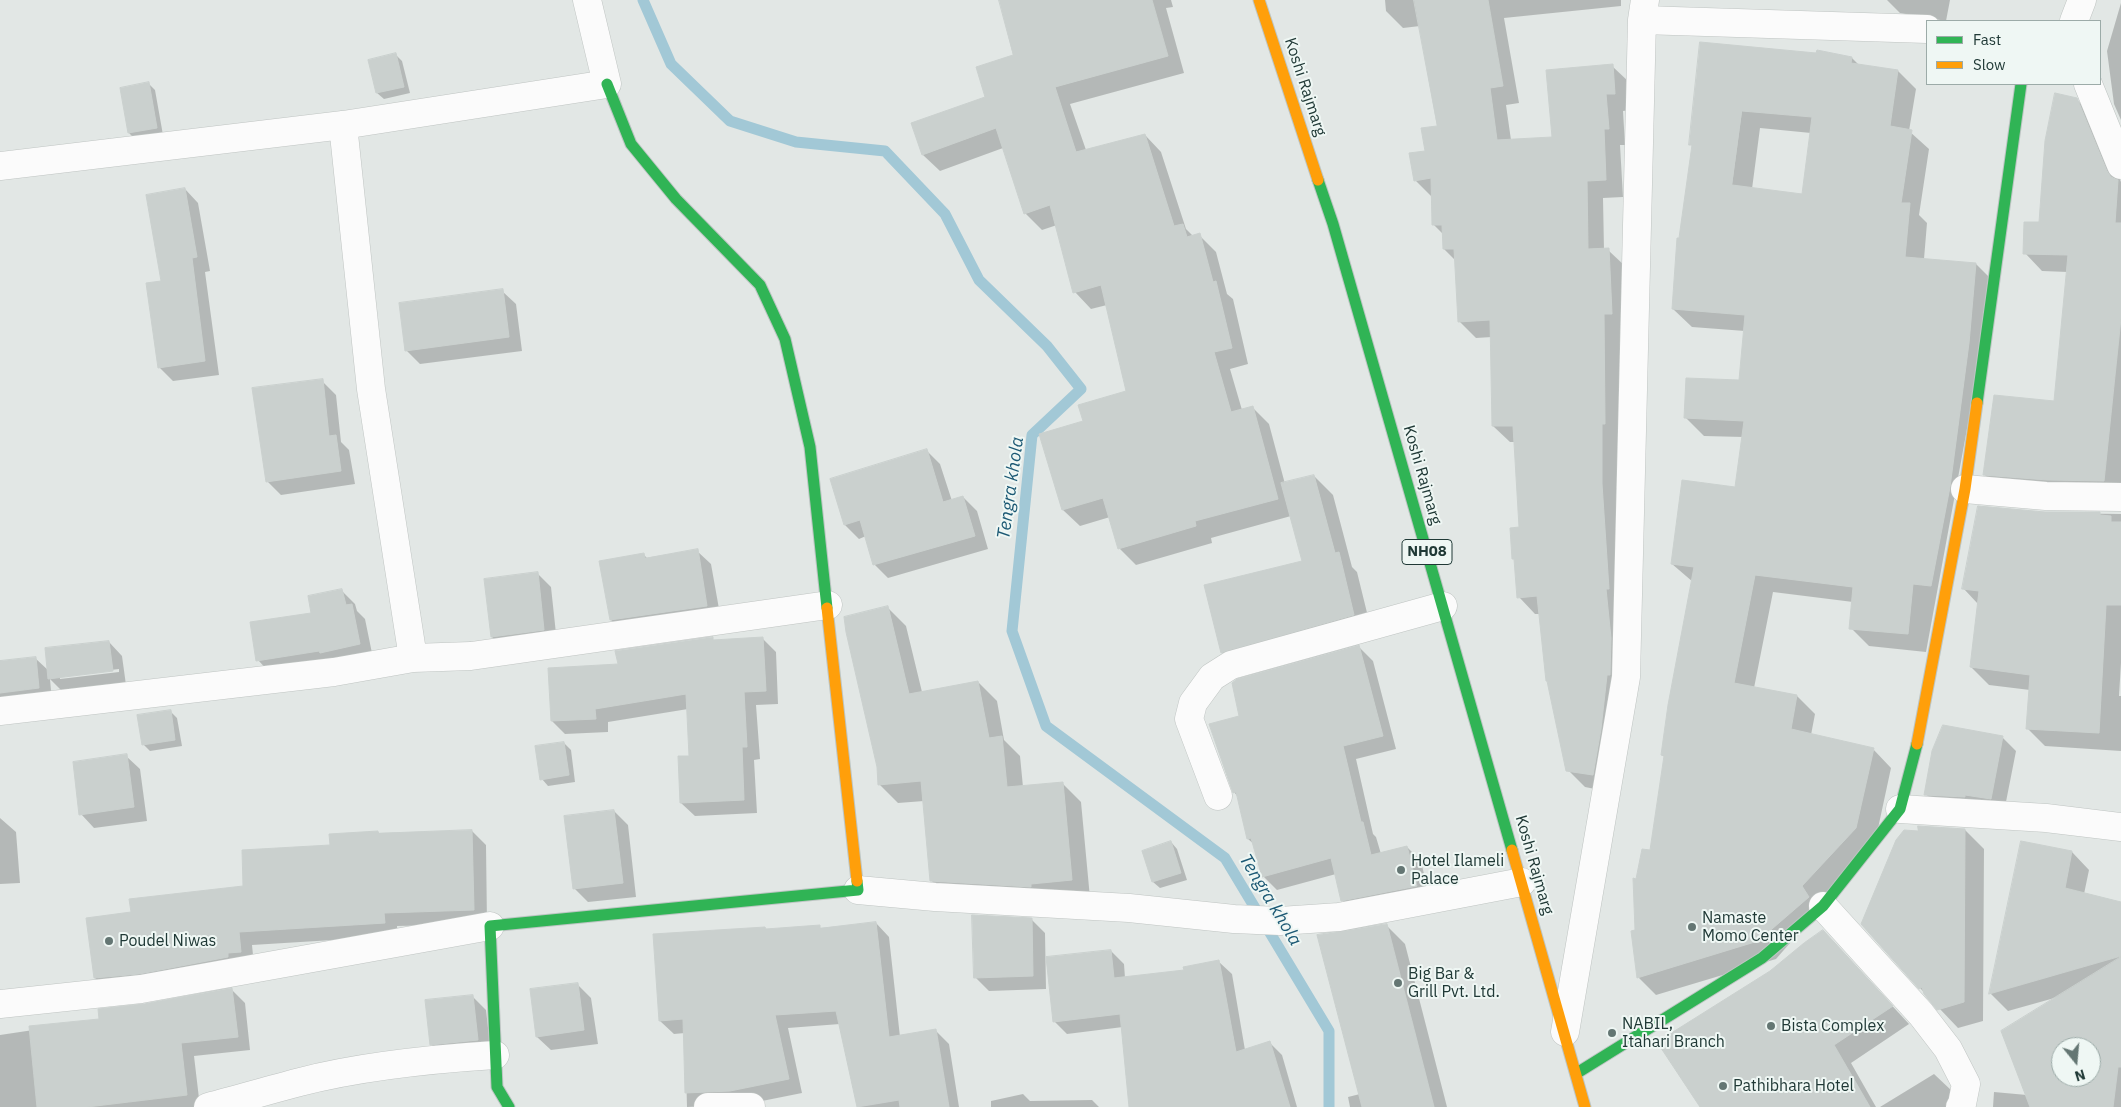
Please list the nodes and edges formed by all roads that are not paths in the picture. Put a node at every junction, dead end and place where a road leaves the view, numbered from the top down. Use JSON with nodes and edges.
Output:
{"nodes":[{"id":1,"x":587,"y":0,"type":"edge"},
{"id":2,"x":1259,"y":0,"type":"edge"},
{"id":3,"x":2082,"y":0,"type":"edge"},
{"id":4,"x":1644,"y":10,"type":"edge"},
{"id":5,"x":2074,"y":20,"type":"edge"},
{"id":6,"x":1926,"y":29,"type":"edge"},
{"id":7,"x":607,"y":84,"type":"junction"},
{"id":8,"x":2021,"y":85,"type":"edge"},
{"id":9,"x":2088,"y":85,"type":"edge"},
{"id":10,"x":342,"y":125,"type":"junction"},
{"id":11,"x":2121,"y":165,"type":"edge"},
{"id":12,"x":0,"y":166,"type":"edge"},
{"id":13,"x":1965,"y":489,"type":"junction"},
{"id":14,"x":2121,"y":496,"type":"edge"},
{"id":15,"x":828,"y":605,"type":"junction"},
{"id":16,"x":1443,"y":606,"type":"junction"},
{"id":17,"x":413,"y":658,"type":"junction"},
{"id":18,"x":0,"y":711,"type":"edge"},
{"id":19,"x":1218,"y":796,"type":"dead end"},
{"id":20,"x":1900,"y":809,"type":"junction"},
{"id":21,"x":2121,"y":827,"type":"edge"},
{"id":22,"x":1522,"y":882,"type":"junction"},
{"id":23,"x":858,"y":890,"type":"junction"},
{"id":24,"x":1823,"y":906,"type":"junction"},
{"id":25,"x":490,"y":926,"type":"junction"},
{"id":26,"x":0,"y":1004,"type":"edge"},
{"id":27,"x":1565,"y":1032,"type":"junction"},
{"id":28,"x":495,"y":1055,"type":"junction"},
{"id":29,"x":1577,"y":1073,"type":"junction"},
{"id":30,"x":208,"y":1107,"type":"edge"},
{"id":31,"x":509,"y":1107,"type":"edge"},
{"id":32,"x":708,"y":1107,"type":"edge"},
{"id":33,"x":751,"y":1107,"type":"edge"},
{"id":34,"x":1585,"y":1107,"type":"edge"},
{"id":35,"x":1960,"y":1107,"type":"edge"}],
"edges":[{"from":1,"to":7,"type":"street"},
{"from":2,"to":16,"type":"street","name":"Koshi Rajmarg","number":"NH08"},
{"from":3,"to":5,"type":"street"},
{"from":4,"to":6,"type":"street"},
{"from":4,"to":27,"type":"street"},
{"from":7,"to":10,"type":"street"},
{"from":7,"to":15,"type":"street"},
{"from":8,"to":13,"type":"street"},
{"from":9,"to":11,"type":"street"},
{"from":10,"to":12,"type":"street"},
{"from":10,"to":17,"type":"street"},
{"from":13,"to":14,"type":"street"},
{"from":13,"to":20,"type":"street"},
{"from":15,"to":17,"type":"street"},
{"from":15,"to":23,"type":"street"},
{"from":16,"to":19,"type":"street"},
{"from":16,"to":22,"type":"street","name":"Koshi Rajmarg","number":"NH08"},
{"from":17,"to":18,"type":"street"},
{"from":20,"to":21,"type":"street"},
{"from":20,"to":24,"type":"street"},
{"from":22,"to":23,"type":"street"},
{"from":22,"to":27,"type":"street","name":"Koshi Rajmarg","number":"NH08"},
{"from":23,"to":25,"type":"street"},
{"from":24,"to":29,"type":"street"},
{"from":24,"to":35,"type":"street"},
{"from":25,"to":26,"type":"street"},
{"from":25,"to":28,"type":"street"},
{"from":27,"to":29,"type":"street","name":"Koshi Rajmarg","number":"NH08"},
{"from":28,"to":30,"type":"street"},
{"from":28,"to":31,"type":"street"},
{"from":29,"to":34,"type":"street","name":"Koshi Rajmarg","number":"NH08"},
{"from":32,"to":33,"type":"street"}]}
